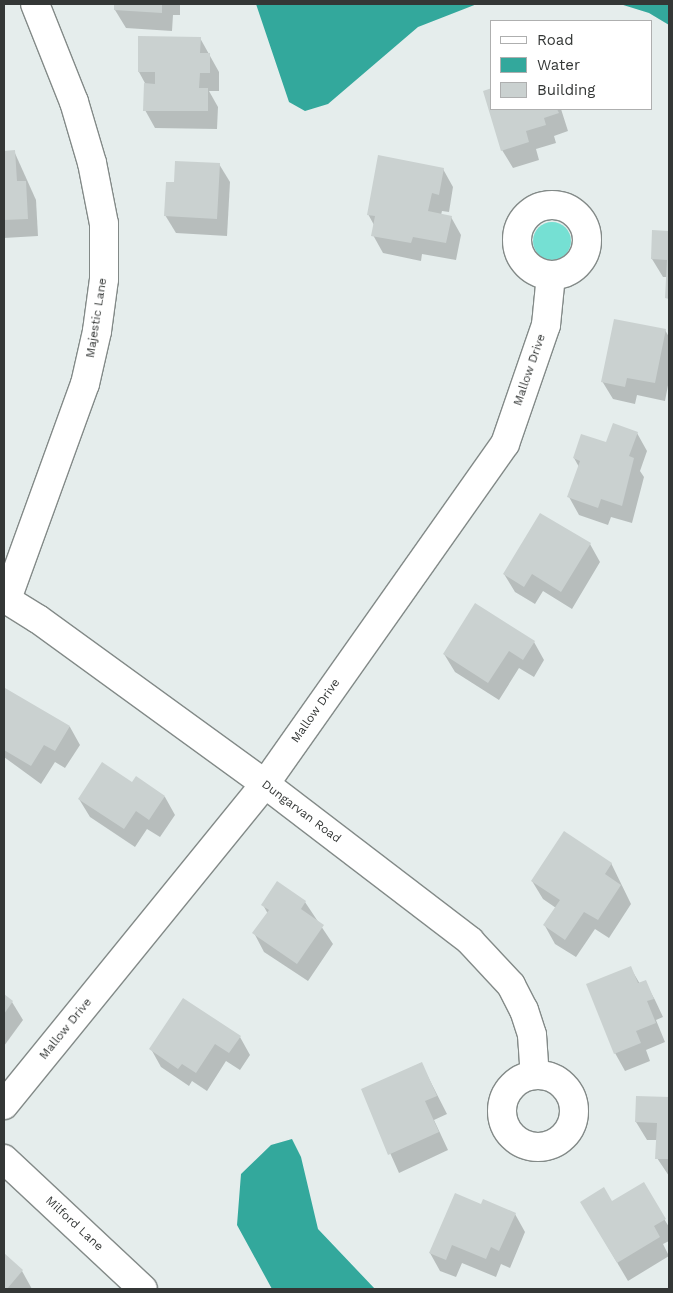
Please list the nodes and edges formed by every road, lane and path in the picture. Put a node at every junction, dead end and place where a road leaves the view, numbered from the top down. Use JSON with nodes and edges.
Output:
{"nodes":[{"id":1,"x":35,"y":4,"type":"edge"},
{"id":2,"x":551,"y":275,"type":"dead end"},
{"id":3,"x":5,"y":599,"type":"edge"},
{"id":4,"x":265,"y":784,"type":"junction"},
{"id":5,"x":535,"y":1074,"type":"dead end"},
{"id":6,"x":4,"y":1105,"type":"edge"},
{"id":7,"x":4,"y":1159,"type":"edge"},
{"id":8,"x":143,"y":1289,"type":"edge"}],
"edges":[{"from":1,"to":3,"type":"street","name":"Majestic Lane"},
{"from":2,"to":4,"type":"street","name":"Mallow Drive"},
{"from":3,"to":4,"type":"street","name":"Dungarvan Road"},
{"from":4,"to":5,"type":"street","name":"Dungarvan Road"},
{"from":4,"to":6,"type":"street","name":"Mallow Drive"},
{"from":7,"to":8,"type":"street","name":"Milford Lane"}]}
